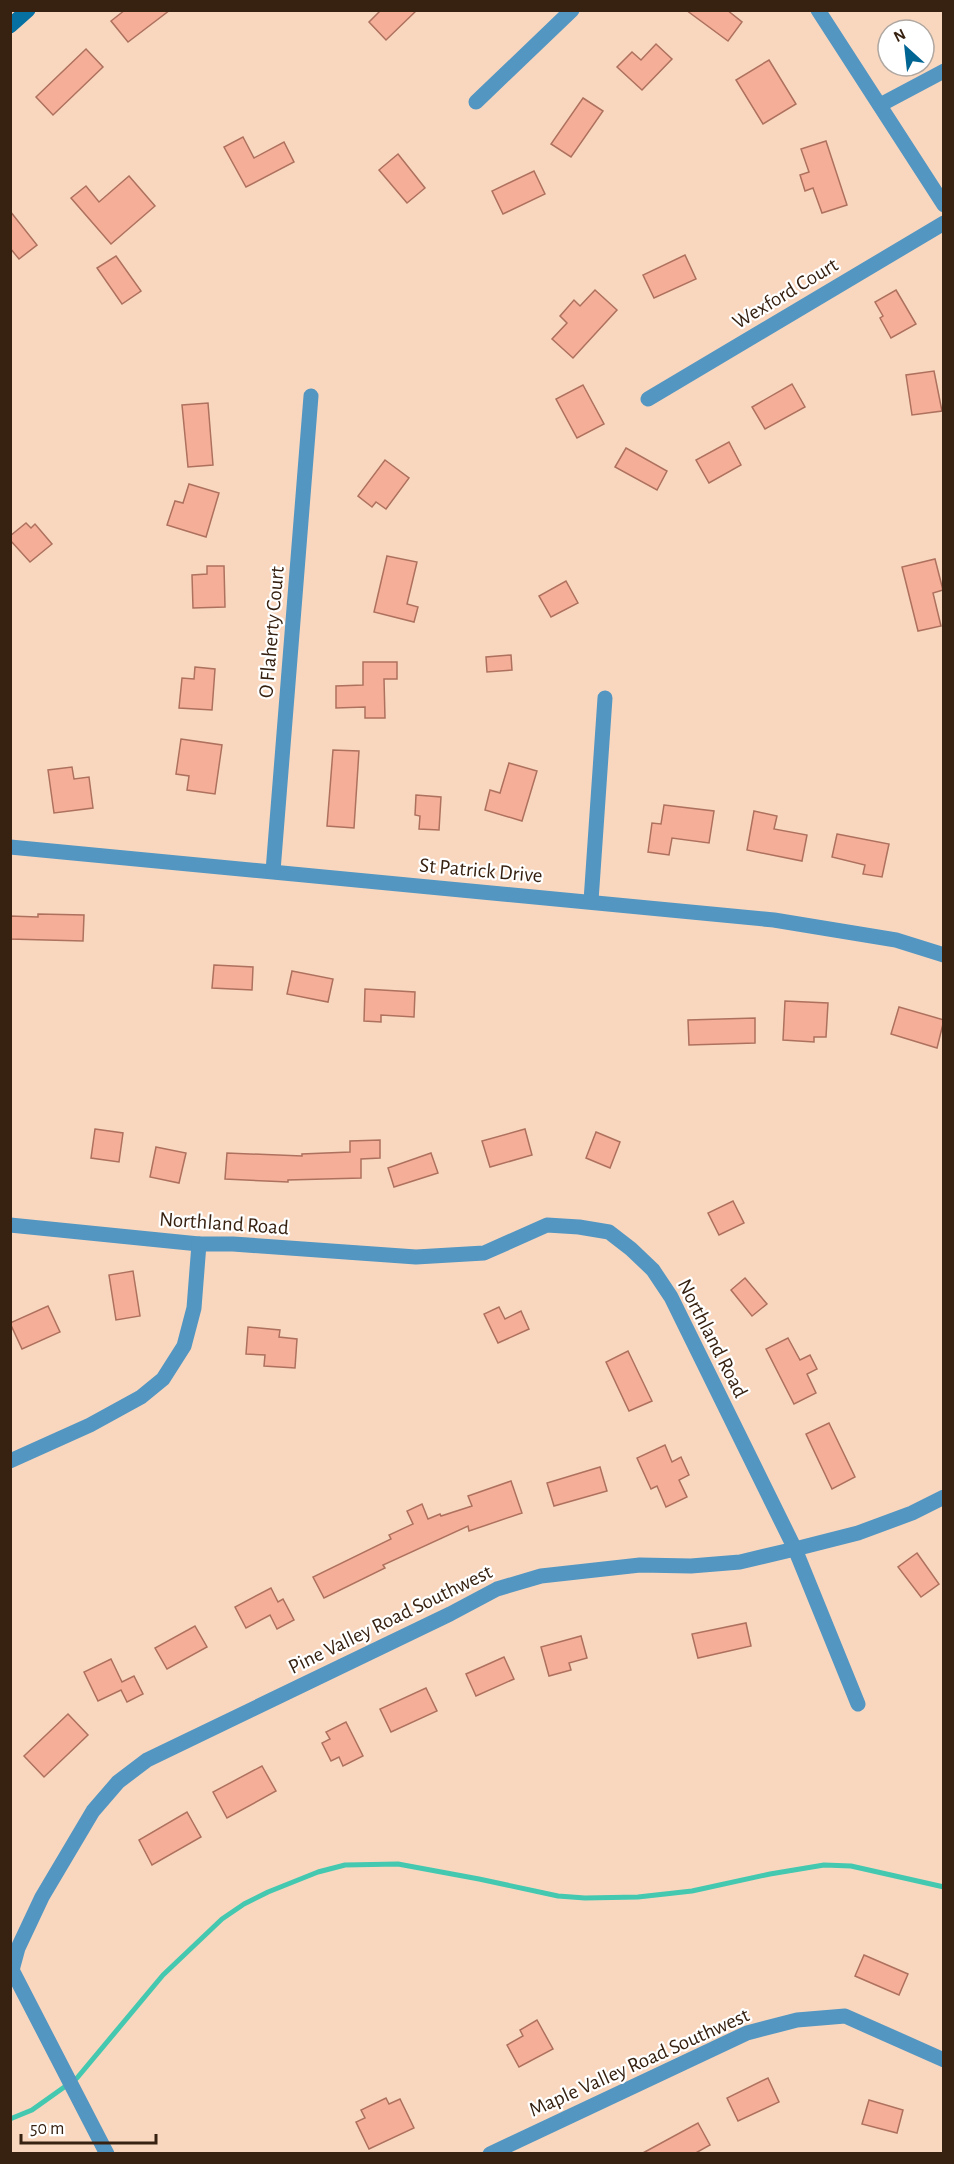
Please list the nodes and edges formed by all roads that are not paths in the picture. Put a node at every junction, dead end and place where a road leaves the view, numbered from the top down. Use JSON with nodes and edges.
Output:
{"nodes":[{"id":1,"x":28,"y":10,"type":"edge"},
{"id":2,"x":572,"y":10,"type":"edge"},
{"id":3,"x":818,"y":10,"type":"edge"},
{"id":4,"x":10,"y":26,"type":"edge"},
{"id":5,"x":944,"y":71,"type":"edge"},
{"id":6,"x":476,"y":102,"type":"dead end"},
{"id":7,"x":880,"y":105,"type":"junction"},
{"id":8,"x":944,"y":205,"type":"edge"},
{"id":9,"x":944,"y":223,"type":"edge"},
{"id":10,"x":311,"y":396,"type":"dead end"},
{"id":11,"x":648,"y":399,"type":"dead end"},
{"id":12,"x":605,"y":698,"type":"dead end"},
{"id":13,"x":10,"y":847,"type":"edge"},
{"id":14,"x":273,"y":871,"type":"junction"},
{"id":15,"x":591,"y":901,"type":"junction"},
{"id":16,"x":944,"y":955,"type":"edge"},
{"id":17,"x":10,"y":1225,"type":"edge"},
{"id":18,"x":200,"y":1244,"type":"junction"},
{"id":19,"x":10,"y":1461,"type":"edge"},
{"id":20,"x":944,"y":1497,"type":"edge"},
{"id":21,"x":795,"y":1549,"type":"junction"},
{"id":22,"x":858,"y":1704,"type":"dead end"},
{"id":23,"x":11,"y":1970,"type":"edge"},
{"id":24,"x":944,"y":2060,"type":"edge"},
{"id":25,"x":107,"y":2154,"type":"edge"},
{"id":26,"x":490,"y":2154,"type":"edge"}],
"edges":[{"from":1,"to":4,"type":"street"},
{"from":2,"to":6,"type":"street"},
{"from":3,"to":7,"type":"street"},
{"from":5,"to":7,"type":"street"},
{"from":7,"to":8,"type":"street"},
{"from":9,"to":11,"type":"street","name":"Wexford Court"},
{"from":10,"to":14,"type":"street","name":"O Flaherty Court"},
{"from":12,"to":15,"type":"street"},
{"from":13,"to":14,"type":"street","name":"St Patrick Drive"},
{"from":14,"to":15,"type":"street","name":"St Patrick Drive"},
{"from":15,"to":16,"type":"street","name":"St Patrick Drive"},
{"from":17,"to":18,"type":"street","name":"Northland Road"},
{"from":18,"to":19,"type":"street"},
{"from":18,"to":21,"type":"street","name":"Northland Road"},
{"from":20,"to":21,"type":"street","name":"Pine Valley Road Southwest"},
{"from":21,"to":22,"type":"street","name":"Northland Road"},
{"from":21,"to":23,"type":"street","name":"Pine Valley Road Southwest"},
{"from":23,"to":25,"type":"street"},
{"from":24,"to":26,"type":"street","name":"Maple Valley Road Southwest"}]}
